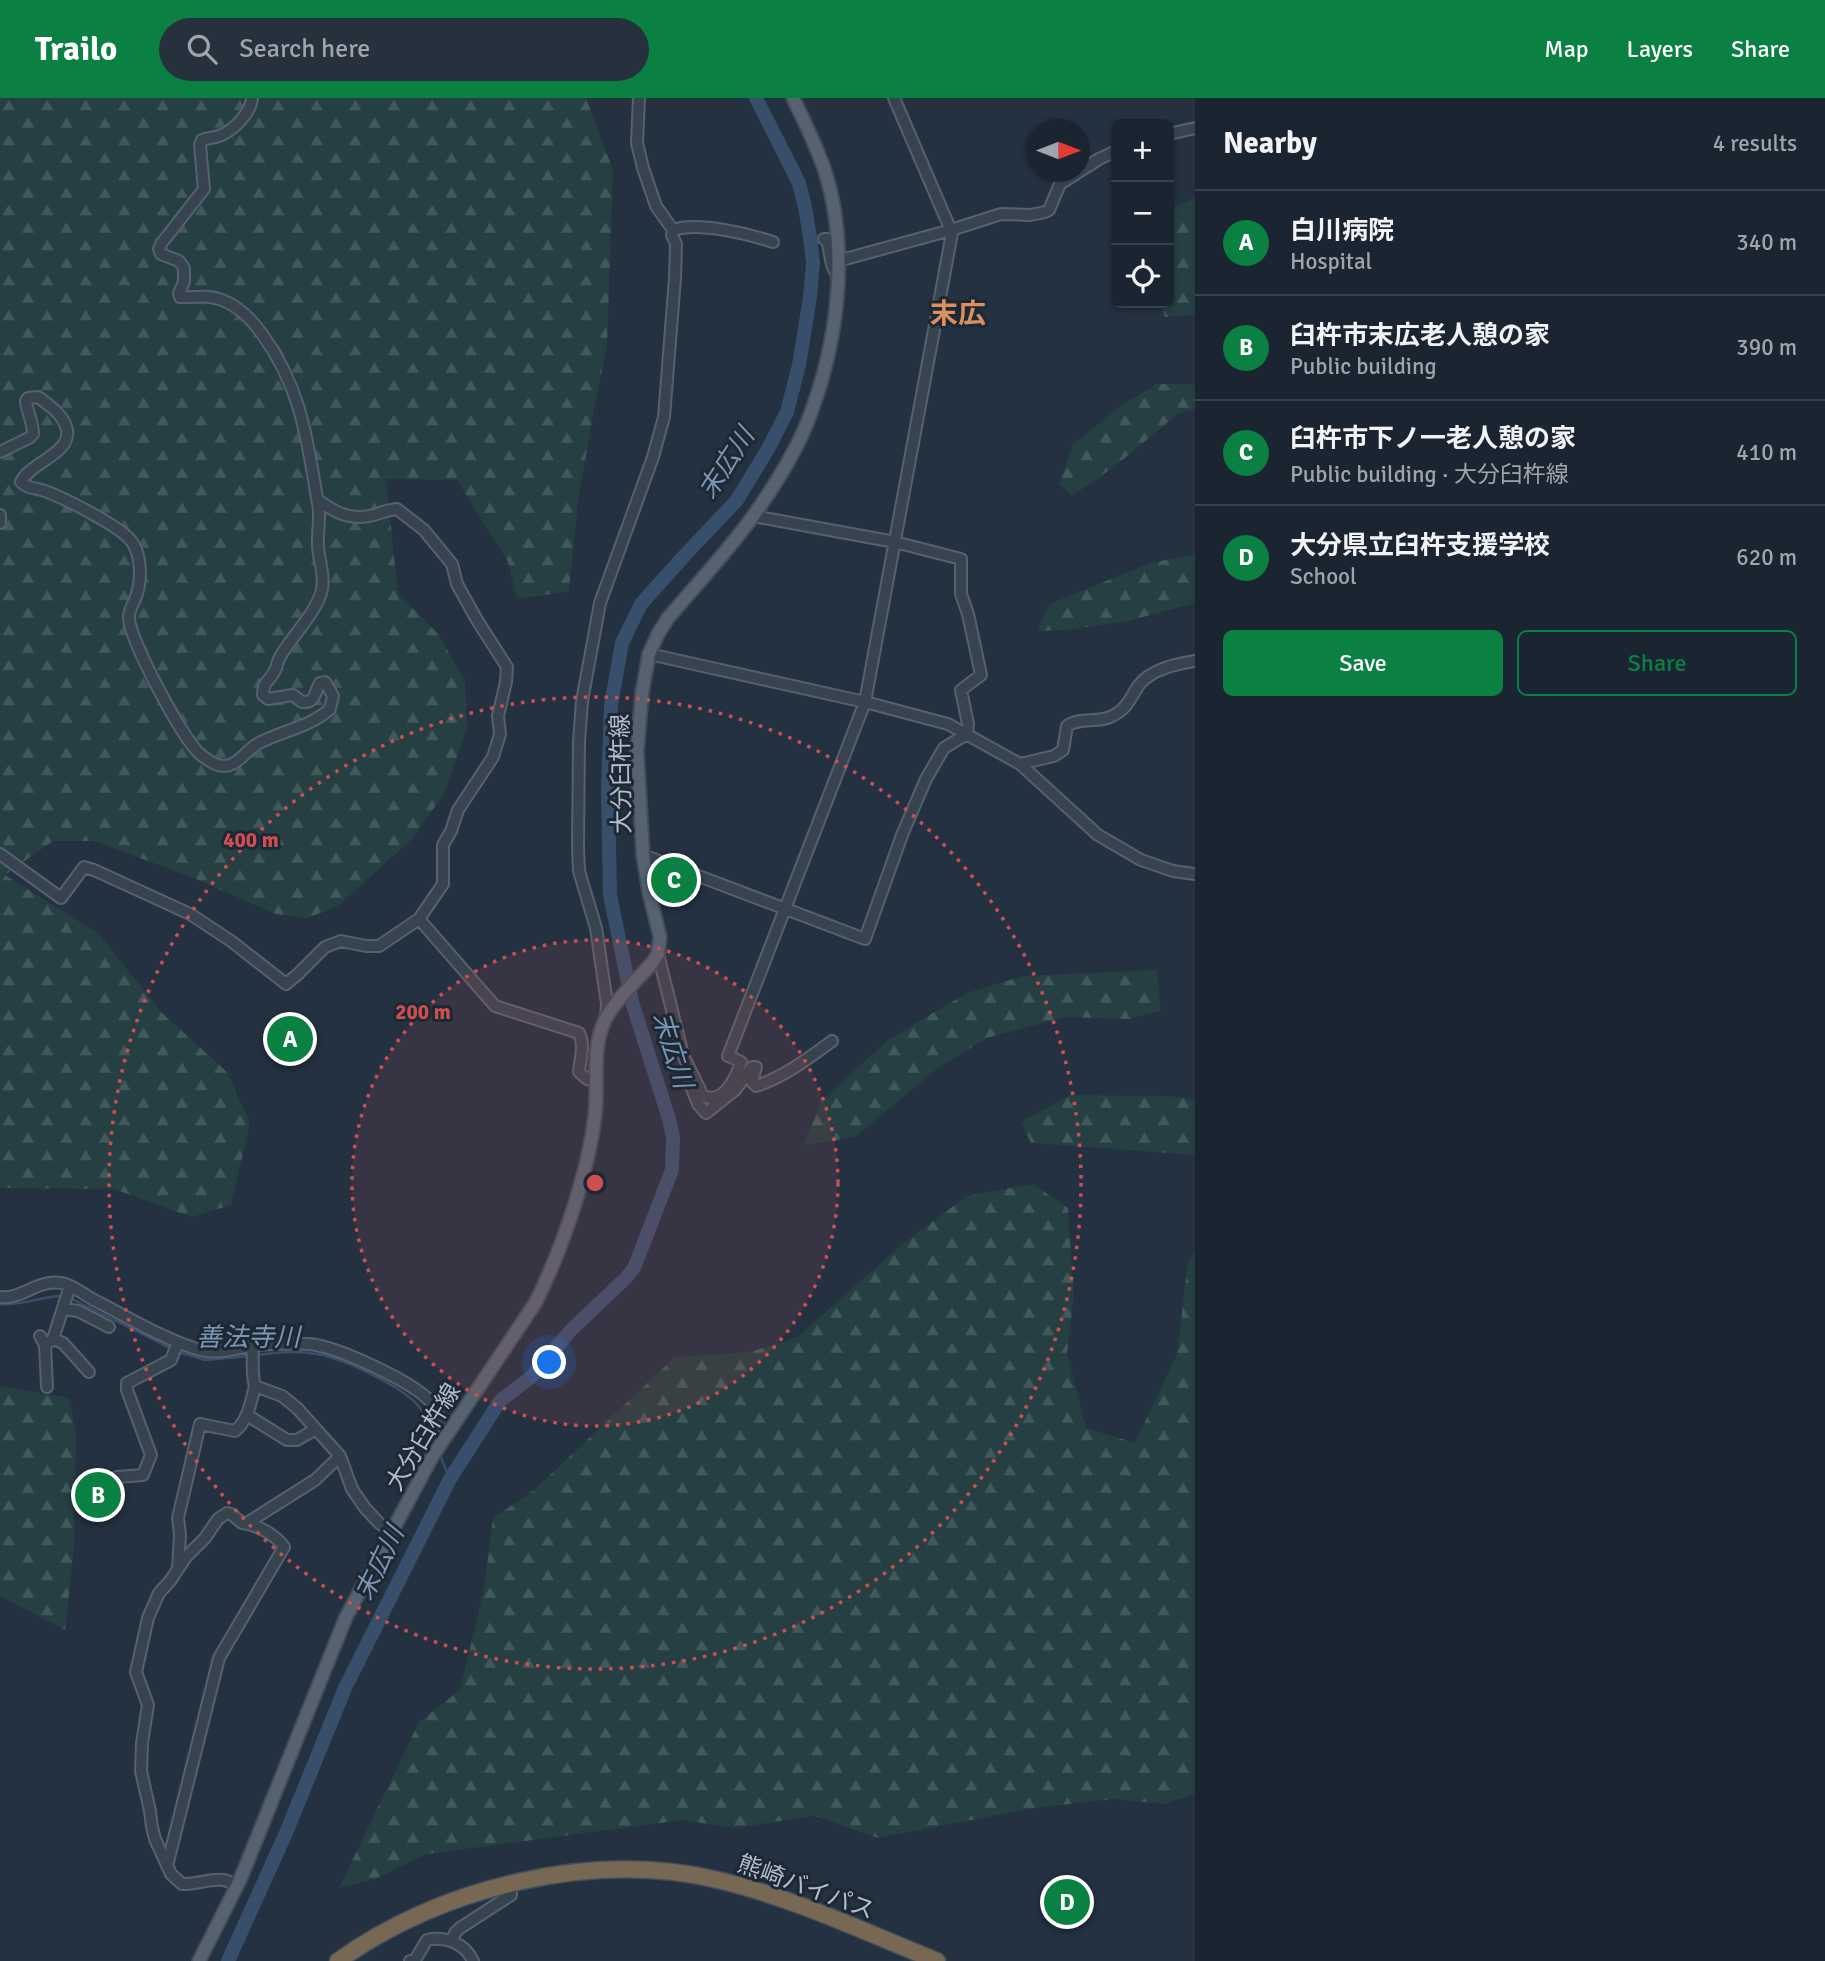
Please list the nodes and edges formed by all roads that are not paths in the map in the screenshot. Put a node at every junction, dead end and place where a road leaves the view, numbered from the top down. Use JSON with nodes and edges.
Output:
{"nodes":[{"id":1,"x":252,"y":98,"type":"edge"},
{"id":2,"x":639,"y":98,"type":"edge"},
{"id":3,"x":793,"y":98,"type":"edge"},
{"id":4,"x":894,"y":98,"type":"edge"},
{"id":5,"x":1195,"y":128,"type":"edge"},
{"id":6,"x":1174,"y":133,"type":"edge"},
{"id":7,"x":1111,"y":153,"type":"edge"},
{"id":8,"x":673,"y":230,"type":"junction"},
{"id":9,"x":951,"y":230,"type":"junction"},
{"id":10,"x":824,"y":239,"type":"dead end"},
{"id":11,"x":773,"y":242,"type":"dead end"},
{"id":12,"x":838,"y":261,"type":"junction"},
{"id":13,"x":837,"y":275,"type":"junction"},
{"id":14,"x":0,"y":452,"type":"edge"},
{"id":15,"x":317,"y":499,"type":"junction"},
{"id":16,"x":0,"y":515,"type":"edge"},
{"id":17,"x":753,"y":516,"type":"junction"},
{"id":18,"x":0,"y":523,"type":"edge"},
{"id":19,"x":895,"y":542,"type":"junction"},
{"id":20,"x":649,"y":654,"type":"junction"},
{"id":21,"x":1195,"y":661,"type":"edge"},
{"id":22,"x":865,"y":702,"type":"junction"},
{"id":23,"x":967,"y":734,"type":"junction"},
{"id":24,"x":1020,"y":764,"type":"junction"},
{"id":25,"x":0,"y":855,"type":"edge"},
{"id":26,"x":643,"y":855,"type":"junction"},
{"id":27,"x":1195,"y":874,"type":"edge"},
{"id":28,"x":785,"y":909,"type":"junction"},
{"id":29,"x":419,"y":919,"type":"junction"},
{"id":30,"x":655,"y":958,"type":"junction"},
{"id":31,"x":606,"y":1018,"type":"junction"},
{"id":32,"x":832,"y":1041,"type":"dead end"},
{"id":33,"x":681,"y":1051,"type":"junction"},
{"id":34,"x":596,"y":1079,"type":"junction"},
{"id":35,"x":70,"y":1288,"type":"junction"},
{"id":36,"x":0,"y":1297,"type":"edge"},
{"id":37,"x":65,"y":1307,"type":"junction"},
{"id":38,"x":108,"y":1327,"type":"dead end"},
{"id":39,"x":46,"y":1340,"type":"junction"},
{"id":40,"x":177,"y":1343,"type":"junction"},
{"id":41,"x":252,"y":1348,"type":"junction"},
{"id":42,"x":89,"y":1373,"type":"dead end"},
{"id":43,"x":255,"y":1386,"type":"junction"},
{"id":44,"x":47,"y":1387,"type":"dead end"},
{"id":45,"x":247,"y":1415,"type":"junction"},
{"id":46,"x":316,"y":1429,"type":"junction"},
{"id":47,"x":446,"y":1436,"type":"junction"},
{"id":48,"x":340,"y":1457,"type":"junction"},
{"id":49,"x":117,"y":1477,"type":"dead end"},
{"id":50,"x":247,"y":1523,"type":"junction"},
{"id":51,"x":391,"y":1531,"type":"junction"},
{"id":52,"x":178,"y":1568,"type":"junction"},
{"id":53,"x":167,"y":1866,"type":"junction"},
{"id":54,"x":511,"y":1883,"type":"junction"},
{"id":55,"x":237,"y":1886,"type":"junction"},
{"id":56,"x":452,"y":1941,"type":"junction"},
{"id":57,"x":199,"y":1961,"type":"edge"},
{"id":58,"x":338,"y":1961,"type":"edge"},
{"id":59,"x":410,"y":1961,"type":"edge"},
{"id":60,"x":473,"y":1961,"type":"edge"},
{"id":61,"x":937,"y":1961,"type":"edge"}],
"edges":[{"from":1,"to":15,"type":"street"},
{"from":2,"to":8,"type":"street"},
{"from":3,"to":12,"type":"main road","name":"大分臼杵線"},
{"from":4,"to":9,"type":"street"},
{"from":5,"to":6,"type":"street"},
{"from":7,"to":9,"type":"street"},
{"from":8,"to":11,"type":"street"},
{"from":8,"to":31,"type":"street"},
{"from":9,"to":12,"type":"street"},
{"from":9,"to":19,"type":"street"},
{"from":10,"to":13,"type":"street"},
{"from":12,"to":13,"type":"main road","name":"大分臼杵線"},
{"from":13,"to":17,"type":"main road","name":"大分臼杵線"},
{"from":14,"to":15,"type":"street"},
{"from":15,"to":29,"type":"street"},
{"from":16,"to":18,"type":"street"},
{"from":17,"to":19,"type":"street"},
{"from":17,"to":20,"type":"main road","name":"大分臼杵線"},
{"from":19,"to":22,"type":"street"},
{"from":19,"to":23,"type":"street"},
{"from":20,"to":22,"type":"street"},
{"from":20,"to":26,"type":"main road","name":"大分臼杵線"},
{"from":21,"to":24,"type":"street"},
{"from":22,"to":23,"type":"street"},
{"from":22,"to":28,"type":"street"},
{"from":23,"to":24,"type":"street"},
{"from":23,"to":28,"type":"street"},
{"from":24,"to":27,"type":"street"},
{"from":25,"to":29,"type":"street"},
{"from":26,"to":28,"type":"street"},
{"from":26,"to":30,"type":"main road","name":"大分臼杵線"},
{"from":28,"to":33,"type":"street"},
{"from":29,"to":34,"type":"street"},
{"from":30,"to":31,"type":"main road","name":"大分臼杵線"},
{"from":30,"to":33,"type":"street"},
{"from":31,"to":34,"type":"main road","name":"大分臼杵線"},
{"from":32,"to":33,"type":"street"},
{"from":34,"to":47,"type":"main road","name":"大分臼杵線"},
{"from":35,"to":36,"type":"street"},
{"from":35,"to":37,"type":"street"},
{"from":35,"to":40,"type":"street"},
{"from":37,"to":38,"type":"street"},
{"from":37,"to":39,"type":"street"},
{"from":39,"to":42,"type":"street"},
{"from":39,"to":44,"type":"street"},
{"from":40,"to":41,"type":"street"},
{"from":40,"to":49,"type":"street"},
{"from":41,"to":43,"type":"street"},
{"from":41,"to":47,"type":"street"},
{"from":43,"to":45,"type":"street"},
{"from":43,"to":46,"type":"street"},
{"from":45,"to":46,"type":"street"},
{"from":45,"to":52,"type":"street"},
{"from":46,"to":48,"type":"street"},
{"from":47,"to":51,"type":"main road","name":"大分臼杵線"},
{"from":48,"to":50,"type":"street"},
{"from":48,"to":51,"type":"street"},
{"from":50,"to":52,"type":"street"},
{"from":50,"to":53,"type":"street"},
{"from":51,"to":55,"type":"main road","name":"大分臼杵線"},
{"from":52,"to":53,"type":"street"},
{"from":53,"to":55,"type":"street"},
{"from":54,"to":56,"type":"street"},
{"from":54,"to":58,"type":"highway","name":"熊崎バイパス"},
{"from":54,"to":61,"type":"highway","name":"熊崎バイパス"},
{"from":55,"to":57,"type":"main road","name":"大分臼杵線"},
{"from":56,"to":59,"type":"street"},
{"from":56,"to":60,"type":"street"}]}
